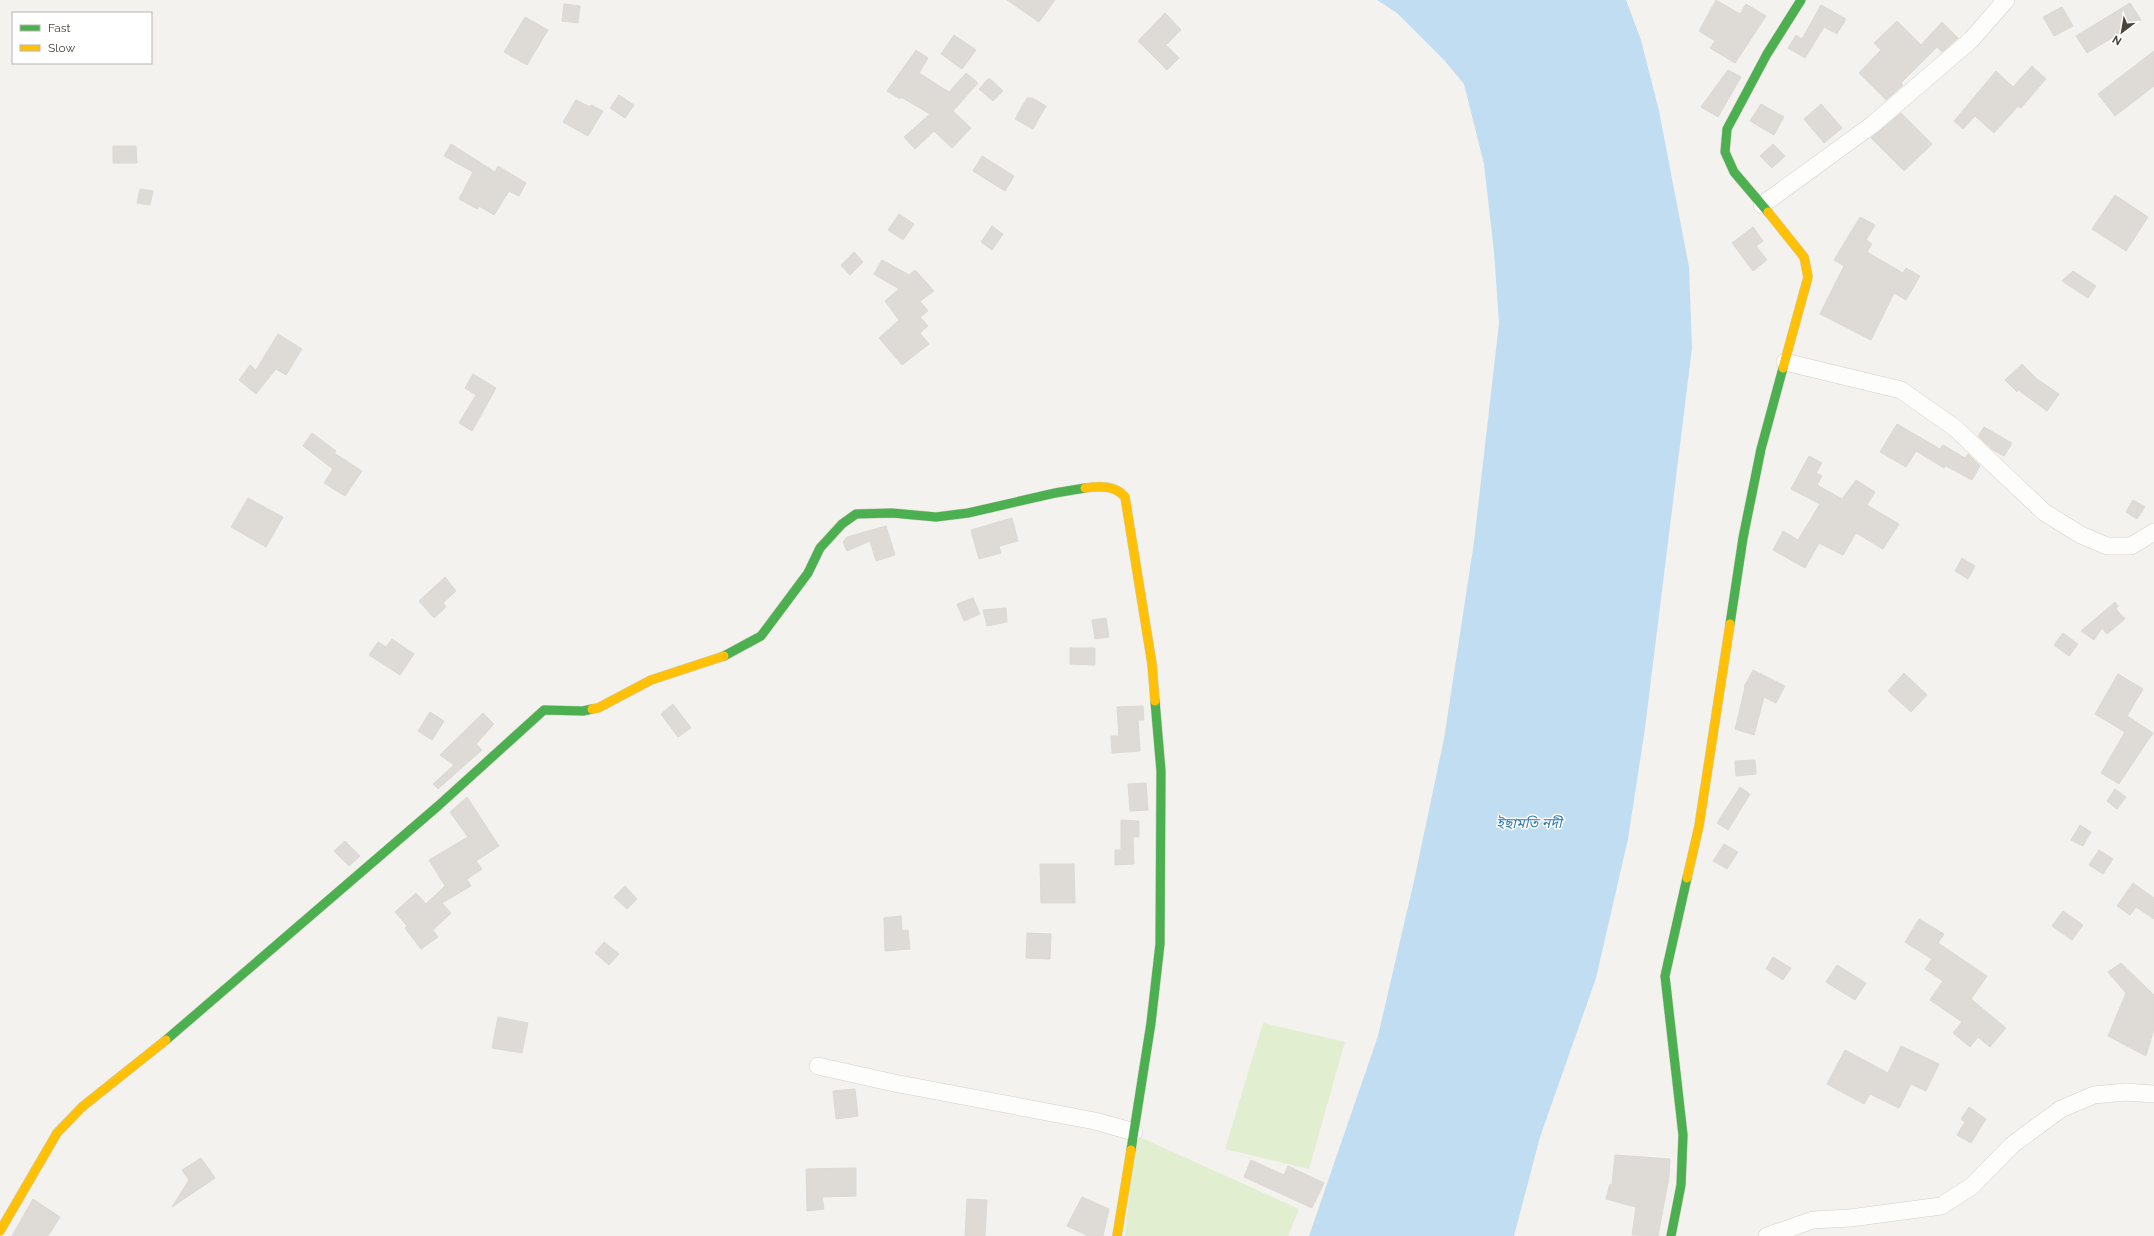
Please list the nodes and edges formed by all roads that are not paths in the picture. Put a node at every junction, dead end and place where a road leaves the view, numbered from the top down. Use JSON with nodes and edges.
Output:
{"nodes":[{"id":1,"x":1801,"y":0,"type":"edge"},
{"id":2,"x":2006,"y":0,"type":"edge"},
{"id":3,"x":1762,"y":205,"type":"junction"},
{"id":4,"x":1784,"y":362,"type":"junction"},
{"id":5,"x":2154,"y":532,"type":"edge"},
{"id":6,"x":818,"y":1066,"type":"dead end"},
{"id":7,"x":2154,"y":1094,"type":"edge"},
{"id":8,"x":1134,"y":1132,"type":"junction"},
{"id":9,"x":0,"y":1231,"type":"edge"},
{"id":10,"x":1117,"y":1236,"type":"edge"},
{"id":11,"x":1671,"y":1236,"type":"edge"},
{"id":12,"x":1767,"y":1236,"type":"edge"}],
"edges":[{"from":1,"to":3,"type":"street"},
{"from":2,"to":3,"type":"street"},
{"from":3,"to":4,"type":"street"},
{"from":4,"to":5,"type":"street"},
{"from":4,"to":11,"type":"street"},
{"from":6,"to":8,"type":"street"},
{"from":7,"to":12,"type":"street"},
{"from":8,"to":9,"type":"street"},
{"from":8,"to":10,"type":"street"}]}
